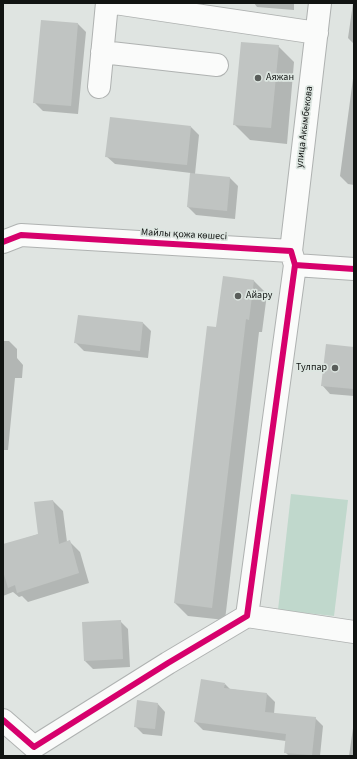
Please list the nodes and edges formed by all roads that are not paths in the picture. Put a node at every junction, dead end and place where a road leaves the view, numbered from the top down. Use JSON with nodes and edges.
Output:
{"nodes":[{"id":1,"x":107,"y":3,"type":"edge"},
{"id":2,"x":115,"y":3,"type":"edge"},
{"id":3,"x":320,"y":3,"type":"edge"},
{"id":4,"x":317,"y":33,"type":"junction"},
{"id":5,"x":102,"y":52,"type":"junction"},
{"id":6,"x":217,"y":65,"type":"dead end"},
{"id":7,"x":99,"y":87,"type":"dead end"},
{"id":8,"x":3,"y":242,"type":"edge"},
{"id":9,"x":293,"y":258,"type":"junction"},
{"id":10,"x":354,"y":269,"type":"edge"},
{"id":11,"x":247,"y":616,"type":"junction"},
{"id":12,"x":354,"y":632,"type":"edge"},
{"id":13,"x":3,"y":720,"type":"edge"}],
"edges":[{"from":1,"to":5,"type":"street"},
{"from":2,"to":4,"type":"street"},
{"from":3,"to":4,"type":"street","name":"улица Акымбекова"},
{"from":4,"to":9,"type":"street","name":"улица Акымбекова"},
{"from":5,"to":6,"type":"street"},
{"from":5,"to":7,"type":"street"},
{"from":8,"to":9,"type":"street","name":"Майлы қожа көшесі"},
{"from":9,"to":10,"type":"street","name":"Майлы қожа көшесі"},
{"from":9,"to":11,"type":"street","name":"улица Акымбекова"},
{"from":11,"to":12,"type":"street"},
{"from":11,"to":13,"type":"street"}]}
